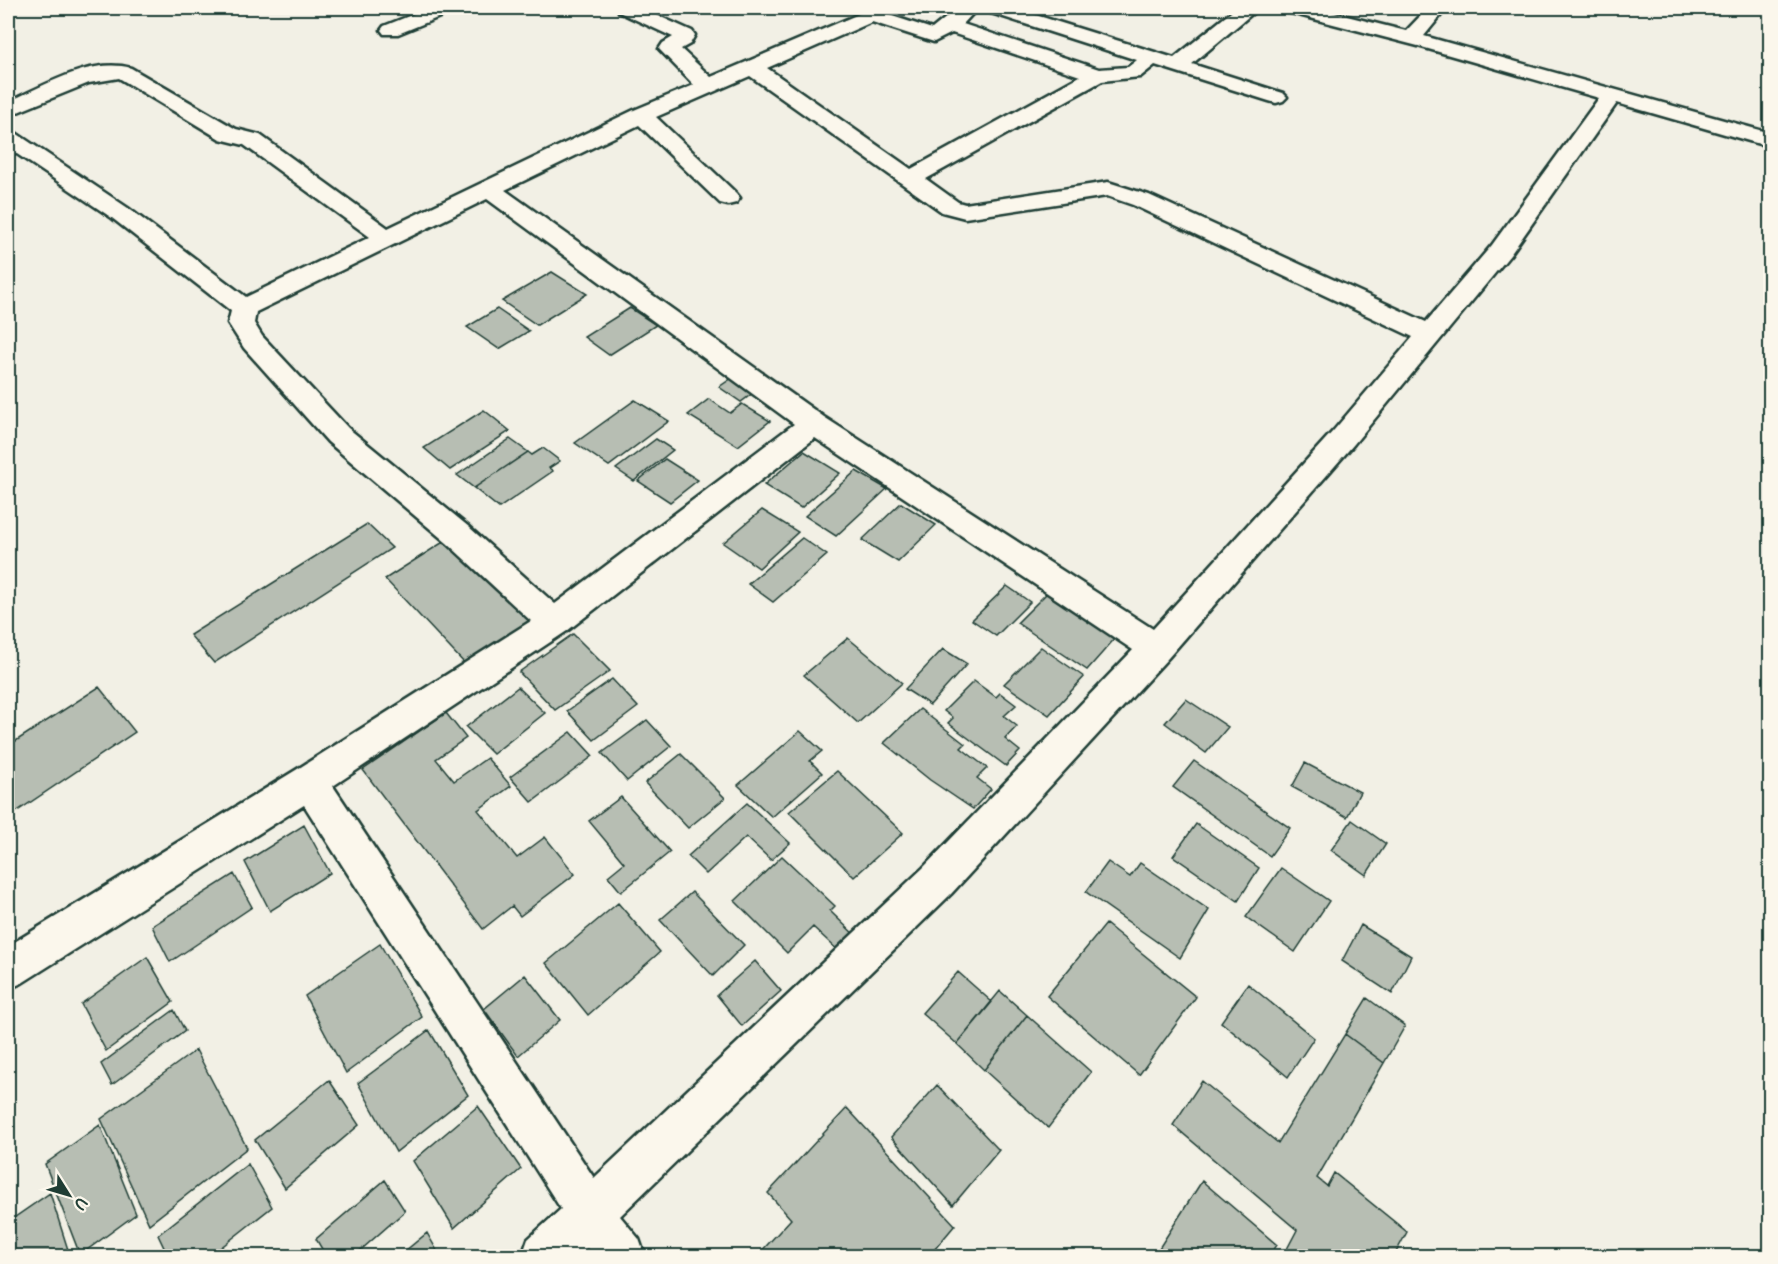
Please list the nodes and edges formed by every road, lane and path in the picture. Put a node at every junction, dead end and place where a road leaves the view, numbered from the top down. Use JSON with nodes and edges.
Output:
{"nodes":[{"id":1,"x":445,"y":8,"type":"edge"},
{"id":2,"x":626,"y":8,"type":"edge"},
{"id":3,"x":672,"y":8,"type":"edge"},
{"id":4,"x":968,"y":8,"type":"edge"},
{"id":5,"x":995,"y":8,"type":"edge"},
{"id":6,"x":1247,"y":8,"type":"edge"},
{"id":7,"x":1294,"y":8,"type":"edge"},
{"id":8,"x":1438,"y":8,"type":"edge"},
{"id":9,"x":879,"y":11,"type":"edge"},
{"id":10,"x":649,"y":19,"type":"junction"},
{"id":11,"x":950,"y":26,"type":"junction"},
{"id":12,"x":391,"y":30,"type":"dead end"},
{"id":13,"x":1411,"y":38,"type":"junction"},
{"id":14,"x":1151,"y":59,"type":"junction"},
{"id":15,"x":1176,"y":67,"type":"junction"},
{"id":16,"x":753,"y":68,"type":"junction"},
{"id":17,"x":1097,"y":75,"type":"junction"},
{"id":18,"x":709,"y":87,"type":"junction"},
{"id":19,"x":1612,"y":95,"type":"junction"},
{"id":20,"x":1276,"y":97,"type":"dead end"},
{"id":21,"x":8,"y":111,"type":"edge"},
{"id":22,"x":642,"y":115,"type":"junction"},
{"id":23,"x":8,"y":138,"type":"edge"},
{"id":24,"x":1770,"y":140,"type":"edge"},
{"id":25,"x":912,"y":178,"type":"junction"},
{"id":26,"x":488,"y":189,"type":"junction"},
{"id":27,"x":728,"y":198,"type":"dead end"},
{"id":28,"x":386,"y":238,"type":"junction"},
{"id":29,"x":244,"y":308,"type":"junction"},
{"id":30,"x":1430,"y":334,"type":"junction"},
{"id":31,"x":814,"y":424,"type":"junction"},
{"id":32,"x":555,"y":622,"type":"junction"},
{"id":33,"x":1156,"y":648,"type":"junction"},
{"id":34,"x":309,"y":782,"type":"junction"},
{"id":35,"x":8,"y":969,"type":"edge"},
{"id":36,"x":591,"y":1215,"type":"junction"},
{"id":37,"x":545,"y":1257,"type":"edge"},
{"id":38,"x":622,"y":1257,"type":"edge"}],
"edges":[{"from":1,"to":12,"type":"street"},
{"from":2,"to":10,"type":"street"},
{"from":3,"to":10,"type":"street"},
{"from":4,"to":11,"type":"street"},
{"from":5,"to":14,"type":"street"},
{"from":6,"to":15,"type":"street"},
{"from":7,"to":13,"type":"street"},
{"from":8,"to":13,"type":"street"},
{"from":9,"to":11,"type":"street"},
{"from":9,"to":16,"type":"street"},
{"from":10,"to":18,"type":"street"},
{"from":11,"to":17,"type":"street"},
{"from":13,"to":19,"type":"street"},
{"from":14,"to":15,"type":"street"},
{"from":14,"to":17,"type":"street"},
{"from":15,"to":20,"type":"street"},
{"from":16,"to":18,"type":"street"},
{"from":16,"to":25,"type":"street"},
{"from":17,"to":25,"type":"street"},
{"from":18,"to":22,"type":"street"},
{"from":19,"to":24,"type":"street"},
{"from":19,"to":30,"type":"street"},
{"from":21,"to":28,"type":"street"},
{"from":22,"to":26,"type":"street"},
{"from":22,"to":27,"type":"street"},
{"from":23,"to":29,"type":"street"},
{"from":25,"to":30,"type":"street"},
{"from":26,"to":28,"type":"street"},
{"from":26,"to":31,"type":"street"},
{"from":28,"to":29,"type":"street"},
{"from":29,"to":32,"type":"street"},
{"from":30,"to":33,"type":"street"},
{"from":31,"to":32,"type":"street"},
{"from":31,"to":33,"type":"street"},
{"from":32,"to":34,"type":"street"},
{"from":33,"to":36,"type":"street"},
{"from":34,"to":35,"type":"street"},
{"from":34,"to":36,"type":"street"},
{"from":36,"to":37,"type":"street"},
{"from":36,"to":38,"type":"street"}]}
